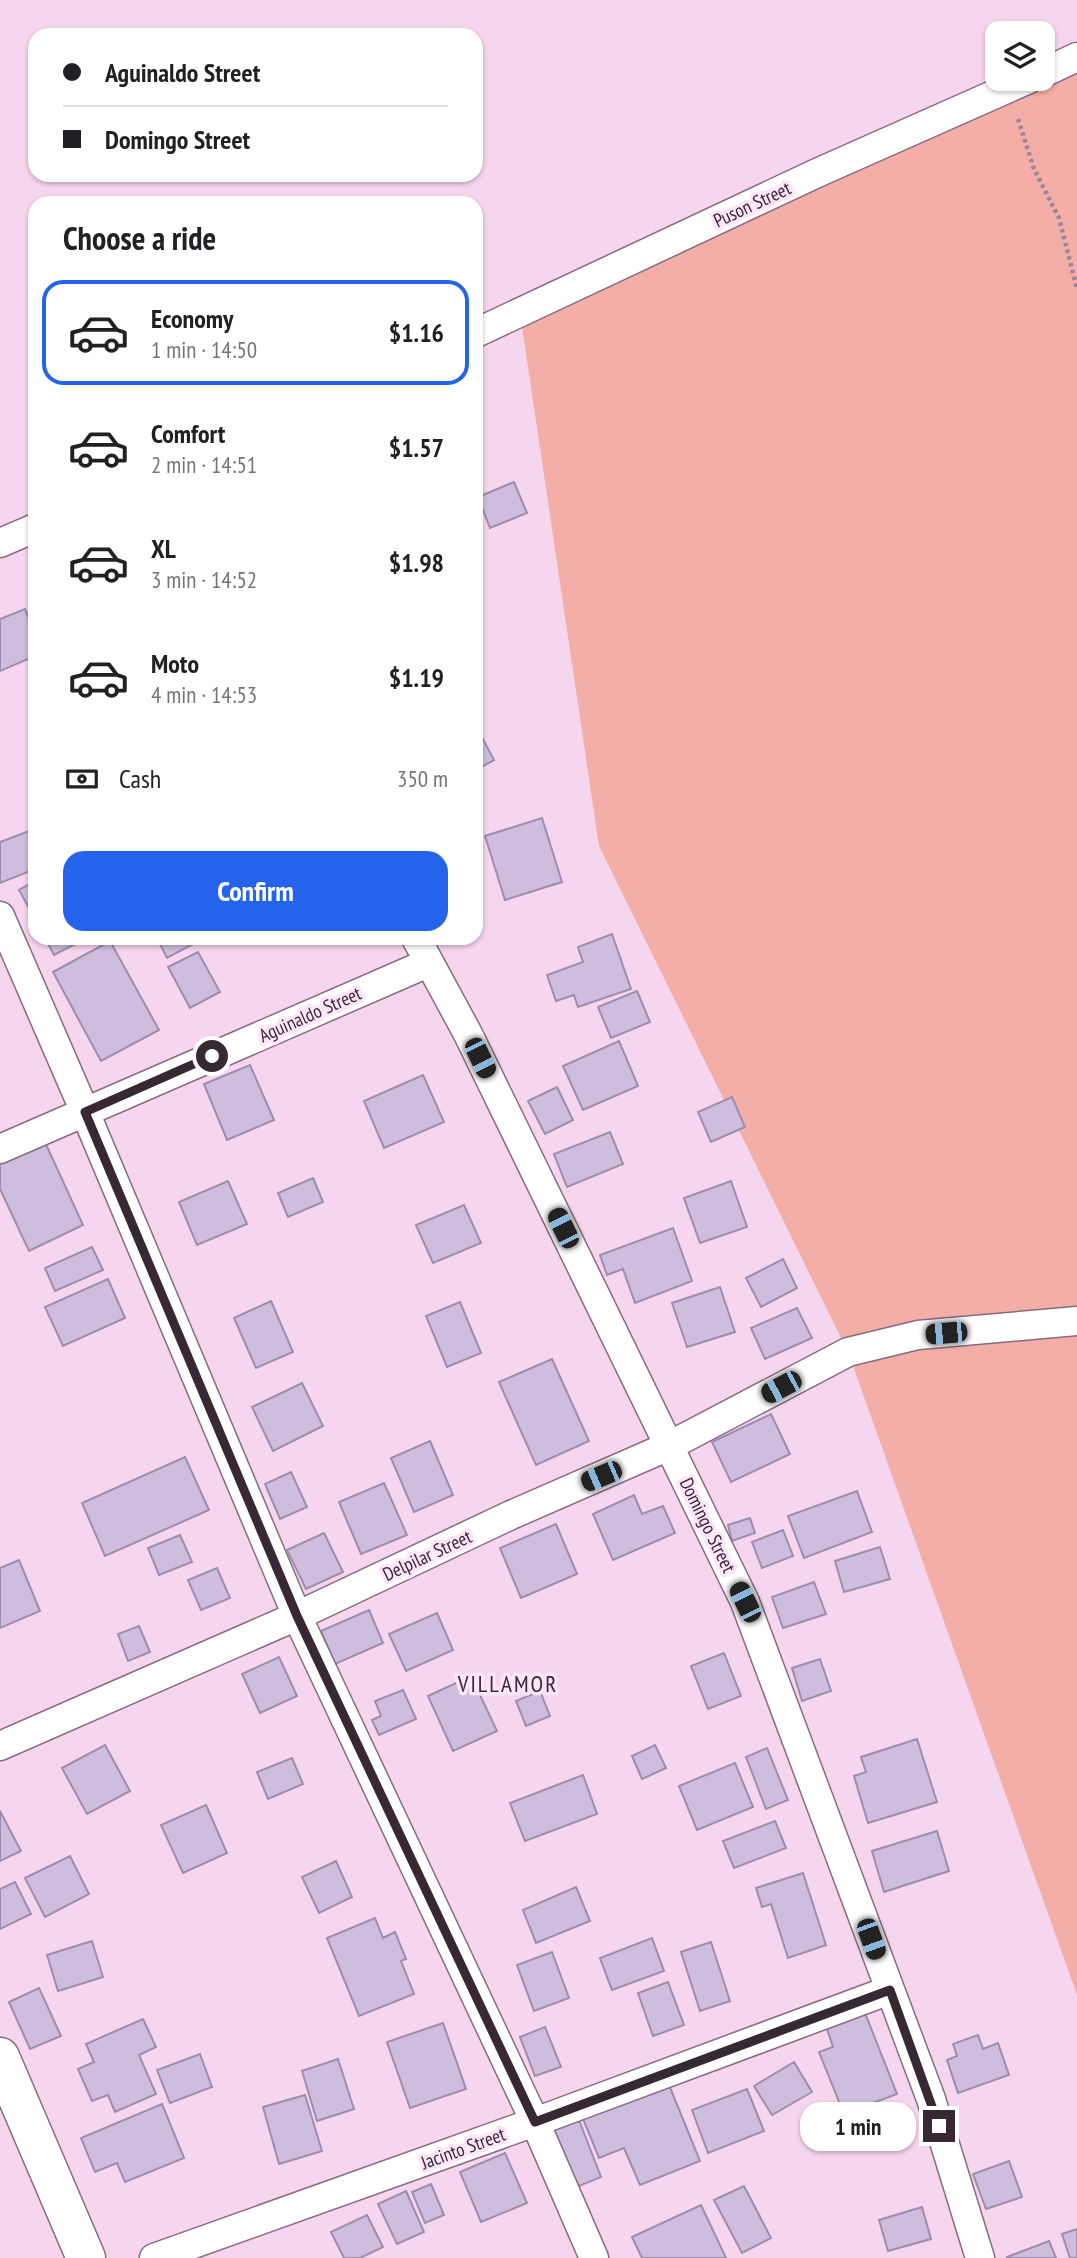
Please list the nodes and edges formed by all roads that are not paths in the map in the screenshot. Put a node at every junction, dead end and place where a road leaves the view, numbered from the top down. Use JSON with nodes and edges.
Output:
{"nodes":[{"id":1,"x":1077,"y":57,"type":"edge"},
{"id":2,"x":1055,"y":67,"type":"edge"},
{"id":3,"x":1002,"y":91,"type":"edge"},
{"id":4,"x":483,"y":330,"type":"edge"},
{"id":5,"x":28,"y":531,"type":"edge"},
{"id":6,"x":0,"y":543,"type":"edge"},
{"id":7,"x":0,"y":916,"type":"edge"},
{"id":8,"x":422,"y":950,"type":"edge"},
{"id":9,"x":85,"y":1112,"type":"junction"},
{"id":10,"x":0,"y":1149,"type":"edge"},
{"id":11,"x":1077,"y":1321,"type":"edge"},
{"id":12,"x":669,"y":1446,"type":"junction"},
{"id":13,"x":297,"y":1616,"type":"junction"},
{"id":14,"x":0,"y":1746,"type":"edge"},
{"id":15,"x":890,"y":1990,"type":"junction"},
{"id":16,"x":0,"y":2057,"type":"edge"},
{"id":17,"x":535,"y":2122,"type":"junction"},
{"id":18,"x":86,"y":2258,"type":"edge"},
{"id":19,"x":154,"y":2258,"type":"edge"},
{"id":20,"x":594,"y":2258,"type":"edge"},
{"id":21,"x":979,"y":2258,"type":"edge"}],
"edges":[{"from":1,"to":2,"type":"street"},
{"from":3,"to":4,"type":"street","name":"Puson Street"},
{"from":5,"to":6,"type":"street"},
{"from":7,"to":9,"type":"street"},
{"from":8,"to":9,"type":"street","name":"Aguinaldo Street"},
{"from":8,"to":12,"type":"street","name":"Domingo Street"},
{"from":9,"to":10,"type":"street","name":"Aguinaldo Street"},
{"from":9,"to":13,"type":"street"},
{"from":11,"to":12,"type":"street","name":"Delpilar Street"},
{"from":12,"to":13,"type":"street","name":"Delpilar Street"},
{"from":12,"to":15,"type":"street","name":"Domingo Street"},
{"from":13,"to":14,"type":"street","name":"Delpilar Street"},
{"from":13,"to":17,"type":"street"},
{"from":15,"to":17,"type":"street","name":"Jacinto Street"},
{"from":15,"to":21,"type":"street","name":"Domingo Street"},
{"from":16,"to":18,"type":"main road"},
{"from":17,"to":19,"type":"street","name":"Jacinto Street"},
{"from":17,"to":20,"type":"street"}]}
